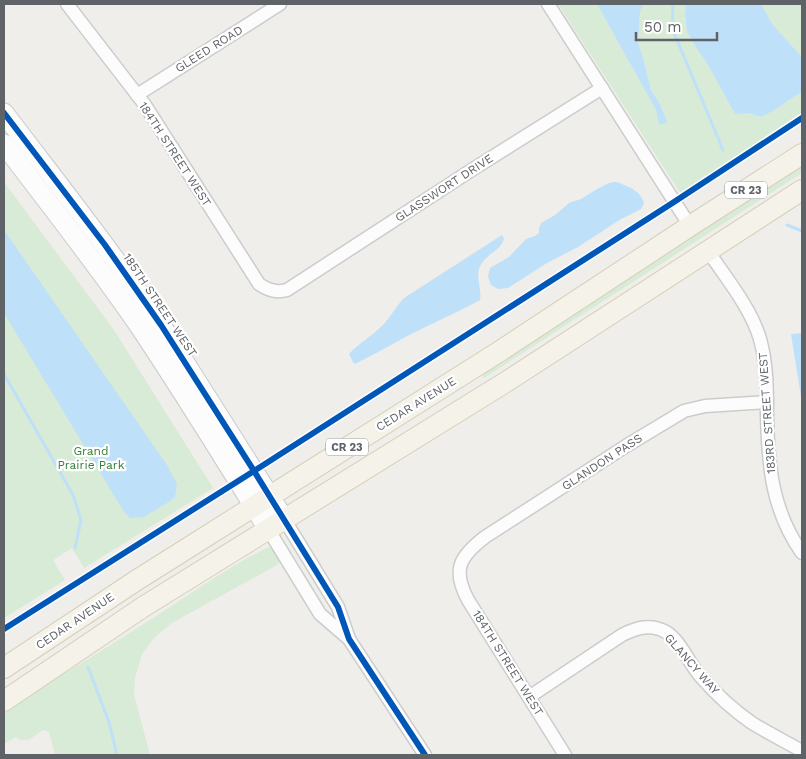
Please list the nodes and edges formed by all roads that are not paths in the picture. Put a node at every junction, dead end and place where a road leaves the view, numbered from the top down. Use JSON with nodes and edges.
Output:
{"nodes":[{"id":1,"x":67,"y":4,"type":"edge"},
{"id":2,"x":280,"y":4,"type":"edge"},
{"id":3,"x":548,"y":4,"type":"edge"},
{"id":4,"x":602,"y":88,"type":"junction"},
{"id":5,"x":137,"y":94,"type":"junction"},
{"id":6,"x":4,"y":113,"type":"edge"},
{"id":7,"x":4,"y":144,"type":"edge"},
{"id":8,"x":802,"y":154,"type":"edge"},
{"id":9,"x":802,"y":190,"type":"edge"},
{"id":10,"x":690,"y":226,"type":"junction"},
{"id":11,"x":708,"y":251,"type":"junction"},
{"id":12,"x":287,"y":290,"type":"joint"},
{"id":13,"x":767,"y":402,"type":"junction"},
{"id":14,"x":262,"y":501,"type":"junction"},
{"id":15,"x":276,"y":524,"type":"junction"},
{"id":16,"x":802,"y":553,"type":"edge"},
{"id":17,"x":460,"y":568,"type":"joint"},
{"id":18,"x":349,"y":640,"type":"junction"},
{"id":19,"x":4,"y":668,"type":"edge"},
{"id":20,"x":529,"y":697,"type":"junction"},
{"id":21,"x":4,"y":701,"type":"edge"},
{"id":22,"x":802,"y":751,"type":"edge"},
{"id":23,"x":425,"y":755,"type":"edge"},
{"id":24,"x":565,"y":755,"type":"edge"}],
"edges":[{"from":1,"to":5,"type":"street","name":"184TH STREET WEST"},
{"from":2,"to":5,"type":"street","name":"GLEED ROAD"},
{"from":3,"to":4,"type":"street"},
{"from":4,"to":10,"type":"street"},
{"from":4,"to":12,"type":"street","name":"GLASSWORT DRIVE"},
{"from":5,"to":12,"type":"street","name":"184TH STREET WEST"},
{"from":6,"to":14,"type":"street","name":"185TH STREET WEST"},
{"from":7,"to":14,"type":"street","name":"185TH STREET WEST"},
{"from":8,"to":10,"type":"main road","name":"CEDAR AVENUE","number":"CR 23"},
{"from":9,"to":11,"type":"main road","number":"CR 23"},
{"from":10,"to":14,"type":"main road","name":"CEDAR AVENUE","number":"CR 23"},
{"from":11,"to":13,"type":"street","name":"183RD STREET WEST"},
{"from":11,"to":15,"type":"main road","number":"CR 23"},
{"from":13,"to":16,"type":"street","name":"183RD STREET WEST"},
{"from":13,"to":17,"type":"street","name":"GLANDON PASS"},
{"from":14,"to":15,"type":"street","name":"185TH STREET WEST"},
{"from":14,"to":19,"type":"main road","name":"CEDAR AVENUE","number":"CR 23"},
{"from":15,"to":18,"type":"street"},
{"from":15,"to":18,"type":"street"},
{"from":15,"to":21,"type":"main road","number":"CR 23"},
{"from":17,"to":20,"type":"street","name":"184TH STREET WEST"},
{"from":18,"to":23,"type":"street"},
{"from":20,"to":22,"type":"street","name":"GLANCY WAY"},
{"from":20,"to":24,"type":"street","name":"184TH STREET WEST"}]}
